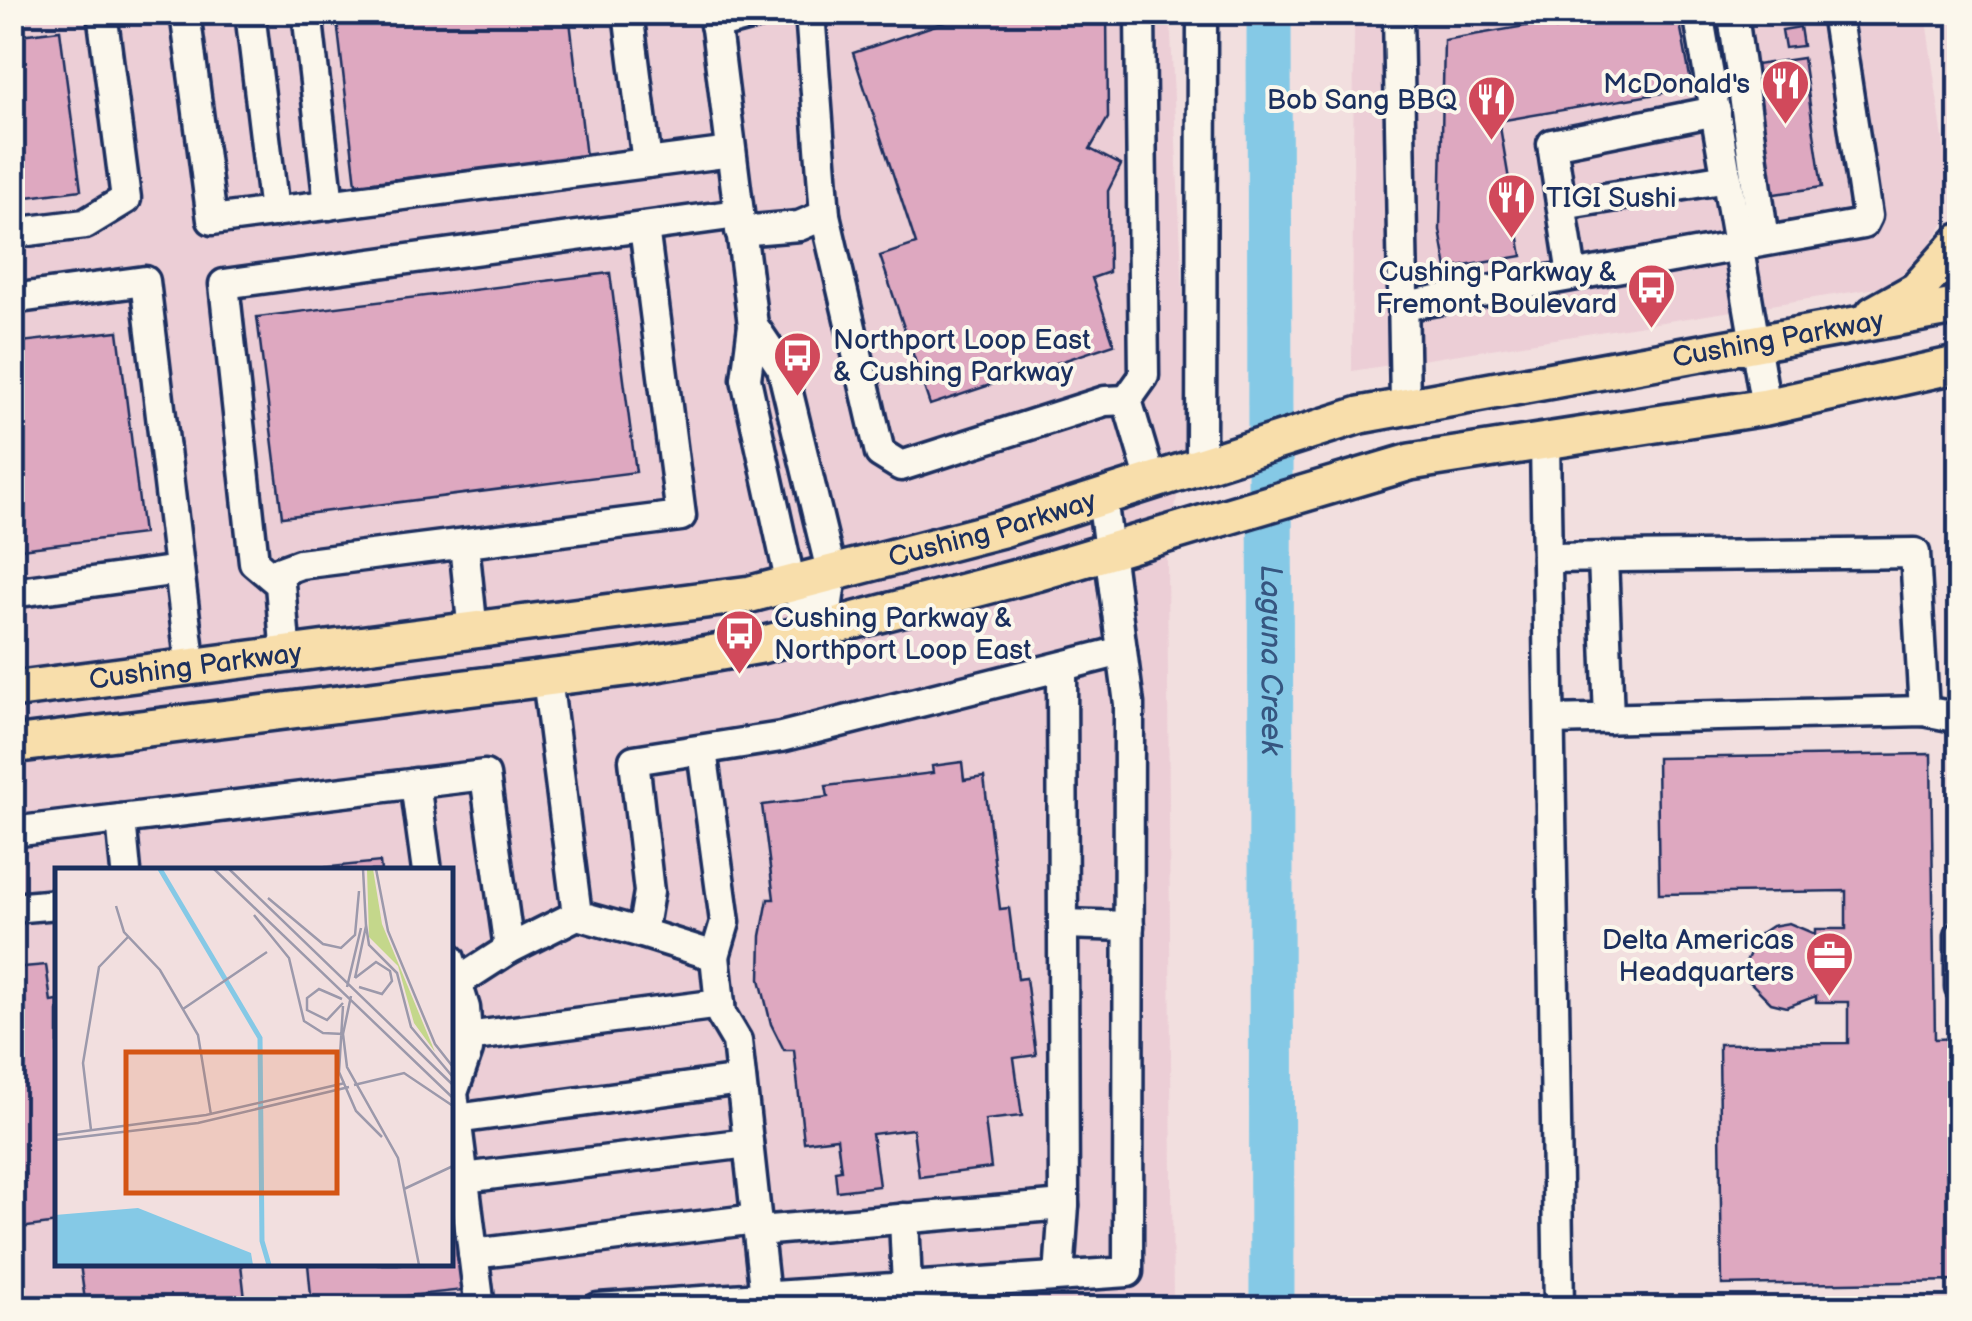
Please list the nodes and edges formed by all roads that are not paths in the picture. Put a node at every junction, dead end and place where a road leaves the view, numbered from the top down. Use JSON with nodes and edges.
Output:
{"nodes":[{"id":1,"x":102,"y":12,"type":"edge"},
{"id":2,"x":185,"y":12,"type":"edge"},
{"id":3,"x":250,"y":12,"type":"edge"},
{"id":4,"x":307,"y":12,"type":"edge"},
{"id":5,"x":628,"y":12,"type":"edge"},
{"id":6,"x":764,"y":12,"type":"edge"},
{"id":7,"x":810,"y":12,"type":"edge"},
{"id":8,"x":1140,"y":12,"type":"edge"},
{"id":9,"x":1202,"y":12,"type":"edge"},
{"id":10,"x":1398,"y":12,"type":"edge"},
{"id":11,"x":1698,"y":12,"type":"edge"},
{"id":12,"x":1740,"y":12,"type":"edge"},
{"id":13,"x":1836,"y":12,"type":"edge"},
{"id":14,"x":714,"y":19,"type":"edge"},
{"id":15,"x":1716,"y":112,"type":"junction"},
{"id":16,"x":731,"y":152,"type":"junction"},
{"id":17,"x":647,"y":163,"type":"junction"},
{"id":18,"x":1728,"y":178,"type":"junction"},
{"id":19,"x":329,"y":204,"type":"junction"},
{"id":20,"x":1562,"y":206,"type":"junction"},
{"id":21,"x":274,"y":212,"type":"junction"},
{"id":22,"x":825,"y":215,"type":"junction"},
{"id":23,"x":739,"y":223,"type":"junction"},
{"id":24,"x":644,"y":227,"type":"junction"},
{"id":25,"x":12,"y":234,"type":"edge"},
{"id":26,"x":1960,"y":242,"type":"edge"},
{"id":27,"x":1752,"y":243,"type":"junction"},
{"id":28,"x":1572,"y":275,"type":"junction"},
{"id":29,"x":12,"y":299,"type":"edge"},
{"id":30,"x":1403,"y":306,"type":"junction"},
{"id":31,"x":1960,"y":306,"type":"edge"},
{"id":32,"x":753,"y":324,"type":"junction"},
{"id":33,"x":1824,"y":334,"type":"junction"},
{"id":34,"x":1757,"y":346,"type":"junction"},
{"id":35,"x":1960,"y":364,"type":"edge"},
{"id":36,"x":1127,"y":400,"type":"junction"},
{"id":37,"x":1405,"y":406,"type":"junction"},
{"id":38,"x":1766,"y":407,"type":"junction"},
{"id":39,"x":1545,"y":441,"type":"junction"},
{"id":40,"x":1209,"y":462,"type":"junction"},
{"id":41,"x":1151,"y":481,"type":"junction"},
{"id":42,"x":1102,"y":497,"type":"junction"},
{"id":43,"x":464,"y":544,"type":"junction"},
{"id":44,"x":1110,"y":552,"type":"junction"},
{"id":45,"x":1602,"y":557,"type":"junction"},
{"id":46,"x":1547,"y":558,"type":"junction"},
{"id":47,"x":179,"y":570,"type":"junction"},
{"id":48,"x":270,"y":575,"type":"junction"},
{"id":49,"x":832,"y":575,"type":"junction"},
{"id":50,"x":790,"y":585,"type":"junction"},
{"id":51,"x":12,"y":593,"type":"edge"},
{"id":52,"x":824,"y":632,"type":"junction"},
{"id":53,"x":474,"y":633,"type":"junction"},
{"id":54,"x":1122,"y":651,"type":"junction"},
{"id":55,"x":286,"y":656,"type":"junction"},
{"id":56,"x":1062,"y":667,"type":"junction"},
{"id":57,"x":191,"y":668,"type":"junction"},
{"id":58,"x":548,"y":678,"type":"junction"},
{"id":59,"x":12,"y":690,"type":"edge"},
{"id":60,"x":1924,"y":711,"type":"junction"},
{"id":61,"x":1960,"y":718,"type":"edge"},
{"id":62,"x":1609,"y":719,"type":"junction"},
{"id":63,"x":1550,"y":720,"type":"junction"},
{"id":64,"x":12,"y":745,"type":"edge"},
{"id":65,"x":702,"y":750,"type":"junction"},
{"id":66,"x":415,"y":783,"type":"junction"},
{"id":67,"x":121,"y":819,"type":"junction"},
{"id":68,"x":12,"y":832,"type":"edge"},
{"id":69,"x":126,"y":868,"type":"edge"},
{"id":70,"x":427,"y":868,"type":"edge"},
{"id":71,"x":55,"y":904,"type":"edge"},
{"id":72,"x":12,"y":908,"type":"edge"},
{"id":73,"x":577,"y":915,"type":"junction"},
{"id":74,"x":1063,"y":924,"type":"junction"},
{"id":75,"x":1129,"y":926,"type":"junction"},
{"id":76,"x":642,"y":933,"type":"junction"},
{"id":77,"x":1960,"y":936,"type":"edge"},
{"id":78,"x":509,"y":949,"type":"junction"},
{"id":79,"x":715,"y":956,"type":"junction"},
{"id":80,"x":454,"y":971,"type":"edge"},
{"id":81,"x":1960,"y":988,"type":"edge"},
{"id":82,"x":720,"y":1004,"type":"junction"},
{"id":83,"x":467,"y":1037,"type":"junction"},
{"id":84,"x":741,"y":1080,"type":"junction"},
{"id":85,"x":456,"y":1119,"type":"junction"},
{"id":86,"x":748,"y":1143,"type":"junction"},
{"id":87,"x":464,"y":1178,"type":"junction"},
{"id":88,"x":1064,"y":1204,"type":"junction"},
{"id":89,"x":904,"y":1218,"type":"junction"},
{"id":90,"x":757,"y":1225,"type":"junction"},
{"id":91,"x":473,"y":1254,"type":"junction"},
{"id":92,"x":1059,"y":1276,"type":"junction"},
{"id":93,"x":906,"y":1287,"type":"junction"},
{"id":94,"x":765,"y":1297,"type":"junction"},
{"id":95,"x":480,"y":1308,"type":"edge"},
{"id":96,"x":598,"y":1308,"type":"edge"},
{"id":97,"x":1558,"y":1308,"type":"edge"}],
"edges":[{"from":1,"to":25,"type":"street"},
{"from":2,"to":21,"type":"street"},
{"from":3,"to":21,"type":"street"},
{"from":4,"to":19,"type":"street"},
{"from":5,"to":17,"type":"street"},
{"from":6,"to":14,"type":"street"},
{"from":7,"to":22,"type":"street"},
{"from":8,"to":36,"type":"street"},
{"from":9,"to":40,"type":"street"},
{"from":10,"to":30,"type":"street"},
{"from":11,"to":15,"type":"street"},
{"from":12,"to":27,"type":"street"},
{"from":13,"to":27,"type":"street"},
{"from":14,"to":16,"type":"street"},
{"from":15,"to":18,"type":"street"},
{"from":15,"to":20,"type":"street"},
{"from":16,"to":17,"type":"street"},
{"from":16,"to":23,"type":"street"},
{"from":17,"to":19,"type":"street"},
{"from":18,"to":20,"type":"street"},
{"from":18,"to":27,"type":"street"},
{"from":19,"to":21,"type":"street"},
{"from":20,"to":28,"type":"street"},
{"from":22,"to":23,"type":"street"},
{"from":22,"to":36,"type":"street"},
{"from":23,"to":24,"type":"street"},
{"from":23,"to":32,"type":"street"},
{"from":24,"to":43,"type":"street"},
{"from":24,"to":48,"type":"street"},
{"from":26,"to":33,"type":"main road"},
{"from":27,"to":28,"type":"street"},
{"from":27,"to":34,"type":"street"},
{"from":28,"to":30,"type":"street"},
{"from":29,"to":47,"type":"street"},
{"from":30,"to":37,"type":"street"},
{"from":31,"to":33,"type":"main road","name":"Cushing Parkway"},
{"from":32,"to":49,"type":"street"},
{"from":32,"to":50,"type":"street"},
{"from":33,"to":34,"type":"main road","name":"Cushing Parkway"},
{"from":34,"to":37,"type":"main road","name":"Cushing Parkway"},
{"from":34,"to":38,"type":"street"},
{"from":35,"to":38,"type":"main road","name":"Cushing Parkway"},
{"from":36,"to":41,"type":"street"},
{"from":37,"to":40,"type":"main road","name":"Cushing Parkway"},
{"from":38,"to":39,"type":"main road","name":"Cushing Parkway"},
{"from":39,"to":44,"type":"main road","name":"Cushing Parkway"},
{"from":39,"to":46,"type":"street"},
{"from":40,"to":41,"type":"main road","name":"Cushing Parkway"},
{"from":41,"to":42,"type":"main road","name":"Cushing Parkway"},
{"from":42,"to":44,"type":"street"},
{"from":42,"to":49,"type":"main road","name":"Cushing Parkway"},
{"from":43,"to":48,"type":"street"},
{"from":43,"to":53,"type":"street"},
{"from":44,"to":52,"type":"main road","name":"Cushing Parkway"},
{"from":44,"to":54,"type":"street"},
{"from":45,"to":46,"type":"street"},
{"from":45,"to":60,"type":"street"},
{"from":45,"to":62,"type":"street"},
{"from":46,"to":63,"type":"street"},
{"from":47,"to":51,"type":"street"},
{"from":47,"to":57,"type":"street"},
{"from":48,"to":55,"type":"street"},
{"from":49,"to":50,"type":"main road","name":"Cushing Parkway"},
{"from":49,"to":52,"type":"street"},
{"from":50,"to":52,"type":"street"},
{"from":50,"to":53,"type":"main road","name":"Cushing Parkway"},
{"from":52,"to":58,"type":"main road","name":"Cushing Parkway"},
{"from":53,"to":55,"type":"main road","name":"Cushing Parkway"},
{"from":54,"to":56,"type":"street"},
{"from":54,"to":75,"type":"street"},
{"from":55,"to":57,"type":"main road","name":"Cushing Parkway"},
{"from":56,"to":65,"type":"street"},
{"from":56,"to":74,"type":"street"},
{"from":57,"to":59,"type":"main road","name":"Cushing Parkway"},
{"from":58,"to":64,"type":"main road","name":"Cushing Parkway"},
{"from":58,"to":73,"type":"street"},
{"from":60,"to":61,"type":"street"},
{"from":60,"to":62,"type":"street"},
{"from":62,"to":63,"type":"street"},
{"from":63,"to":97,"type":"street"},
{"from":65,"to":76,"type":"street"},
{"from":65,"to":79,"type":"street"},
{"from":66,"to":67,"type":"street"},
{"from":66,"to":70,"type":"street"},
{"from":66,"to":78,"type":"street"},
{"from":67,"to":68,"type":"street"},
{"from":67,"to":69,"type":"street"},
{"from":71,"to":72,"type":"street"},
{"from":73,"to":76,"type":"street"},
{"from":73,"to":78,"type":"street"},
{"from":74,"to":75,"type":"street"},
{"from":74,"to":88,"type":"street"},
{"from":75,"to":92,"type":"street"},
{"from":76,"to":79,"type":"street"},
{"from":77,"to":81,"type":"street"},
{"from":78,"to":80,"type":"street"},
{"from":79,"to":82,"type":"street"},
{"from":80,"to":83,"type":"street"},
{"from":82,"to":83,"type":"street"},
{"from":82,"to":84,"type":"street"},
{"from":83,"to":85,"type":"street"},
{"from":84,"to":85,"type":"street"},
{"from":84,"to":86,"type":"street"},
{"from":85,"to":87,"type":"street"},
{"from":86,"to":87,"type":"street"},
{"from":86,"to":90,"type":"street"},
{"from":87,"to":91,"type":"street"},
{"from":88,"to":89,"type":"street"},
{"from":88,"to":92,"type":"street"},
{"from":89,"to":90,"type":"street"},
{"from":89,"to":93,"type":"street"},
{"from":90,"to":91,"type":"street"},
{"from":90,"to":94,"type":"street"},
{"from":91,"to":95,"type":"street"},
{"from":92,"to":93,"type":"street"},
{"from":93,"to":94,"type":"street"},
{"from":94,"to":96,"type":"street"}]}
